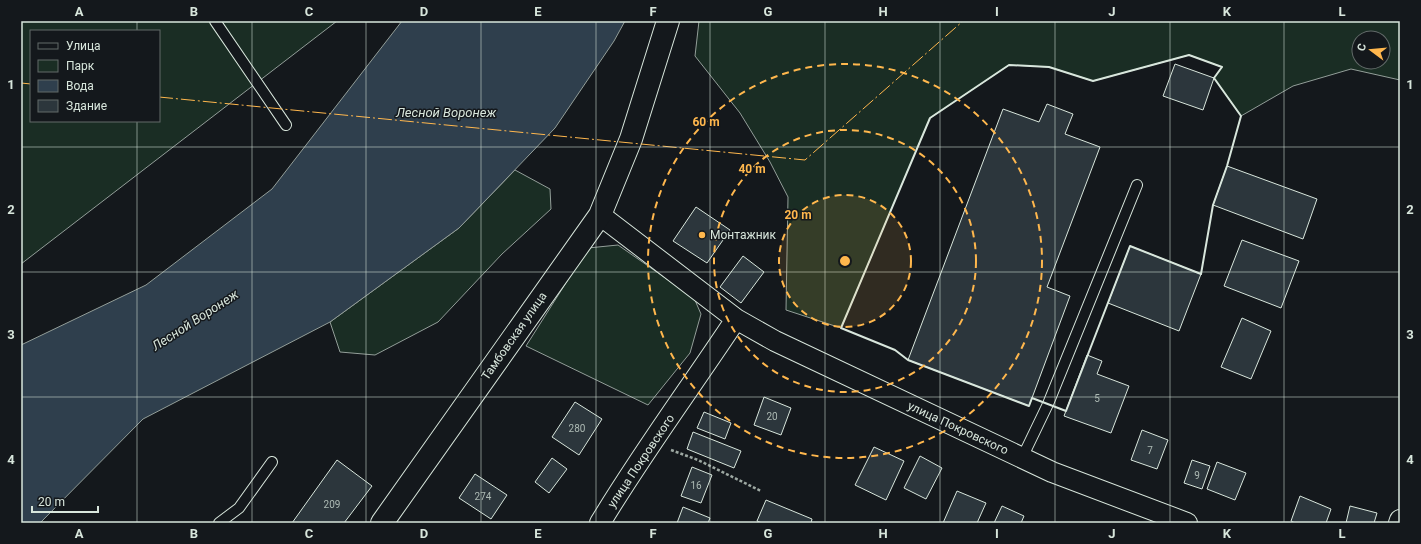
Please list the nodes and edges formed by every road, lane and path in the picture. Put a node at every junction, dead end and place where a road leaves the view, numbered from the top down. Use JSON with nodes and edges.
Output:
{"nodes":[{"id":1,"x":216,"y":21,"type":"edge"},
{"id":2,"x":668,"y":21,"type":"edge"},
{"id":3,"x":286,"y":125,"type":"dead end"},
{"id":4,"x":1137,"y":185,"type":"dead end"},
{"id":5,"x":600,"y":215,"type":"junction"},
{"id":6,"x":736,"y":319,"type":"junction"},
{"id":7,"x":652,"y":443,"type":"junction"},
{"id":8,"x":1022,"y":458,"type":"junction"},
{"id":9,"x":272,"y":462,"type":"dead end"},
{"id":10,"x":761,"y":491,"type":"dead end"},
{"id":11,"x":1400,"y":520,"type":"edge"},
{"id":12,"x":219,"y":523,"type":"edge"},
{"id":13,"x":382,"y":523,"type":"edge"},
{"id":14,"x":600,"y":523,"type":"edge"},
{"id":15,"x":1187,"y":523,"type":"edge"},
{"id":16,"x":1399,"y":523,"type":"edge"}],
"edges":[{"from":1,"to":3,"type":"lane"},
{"from":2,"to":5,"type":"main road","name":"Тамбовская улица"},
{"from":4,"to":8,"type":"lane"},
{"from":5,"to":6,"type":"street","name":"улица Покровского"},
{"from":5,"to":13,"type":"main road","name":"Тамбовская улица"},
{"from":6,"to":7,"type":"street","name":"улица Покровского"},
{"from":6,"to":8,"type":"street","name":"улица Покровского"},
{"from":7,"to":10,"type":"path"},
{"from":7,"to":14,"type":"street","name":"улица Покровского"},
{"from":8,"to":15,"type":"street","name":"улица Покровского"},
{"from":9,"to":12,"type":"lane"},
{"from":11,"to":16,"type":"street"}]}
